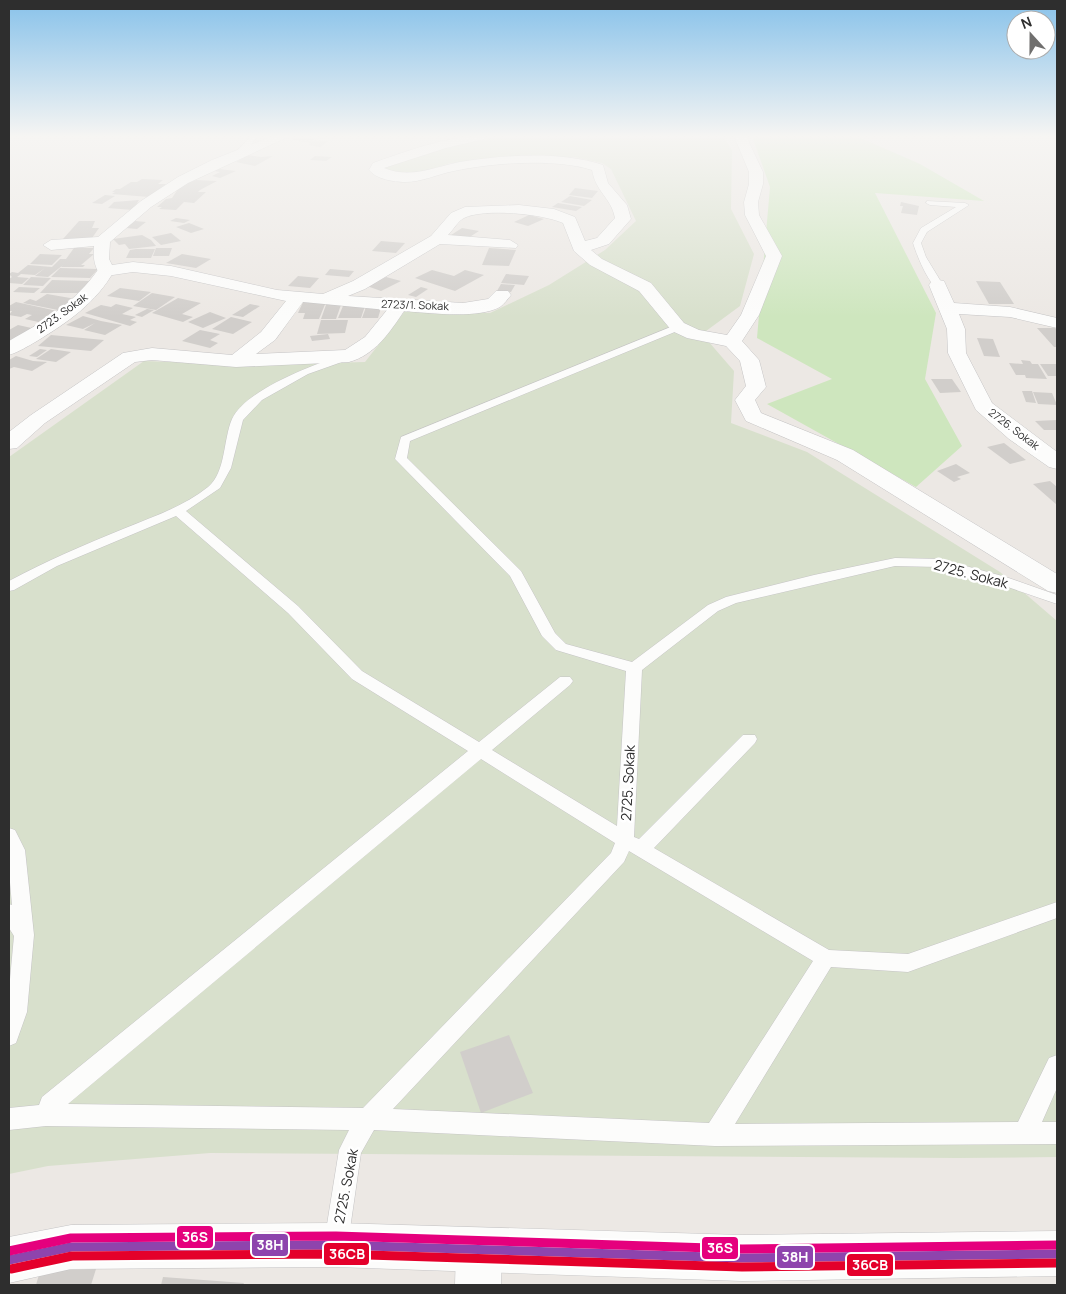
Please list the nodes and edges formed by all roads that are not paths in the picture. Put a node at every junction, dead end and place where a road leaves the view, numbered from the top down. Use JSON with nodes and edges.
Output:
{"nodes":[{"id":1,"x":158,"y":196,"type":"edge"},
{"id":2,"x":612,"y":196,"type":"edge"},
{"id":3,"x":751,"y":196,"type":"edge"},
{"id":4,"x":930,"y":203,"type":"dead end"},
{"id":5,"x":437,"y":239,"type":"junction"},
{"id":6,"x":102,"y":241,"type":"junction"},
{"id":7,"x":51,"y":245,"type":"dead end"},
{"id":8,"x":510,"y":245,"type":"dead end"},
{"id":9,"x":580,"y":248,"type":"junction"},
{"id":10,"x":106,"y":271,"type":"junction"},
{"id":11,"x":938,"y":285,"type":"joint"},
{"id":12,"x":502,"y":295,"type":"dead end"},
{"id":13,"x":298,"y":297,"type":"junction"},
{"id":14,"x":325,"y":299,"type":"junction"},
{"id":15,"x":398,"y":306,"type":"junction"},
{"id":16,"x":948,"y":308,"type":"junction"},
{"id":17,"x":1057,"y":323,"type":"edge"},
{"id":18,"x":678,"y":327,"type":"junction"},
{"id":19,"x":732,"y":342,"type":"junction"},
{"id":20,"x":9,"y":349,"type":"edge"},
{"id":21,"x":349,"y":356,"type":"junction"},
{"id":22,"x":236,"y":360,"type":"junction"},
{"id":23,"x":9,"y":443,"type":"edge"},
{"id":24,"x":1057,"y":462,"type":"edge"},
{"id":25,"x":178,"y":511,"type":"junction"},
{"id":26,"x":1057,"y":585,"type":"edge"},
{"id":27,"x":9,"y":587,"type":"edge"},
{"id":28,"x":1057,"y":600,"type":"edge"},
{"id":29,"x":634,"y":668,"type":"junction"},
{"id":30,"x":565,"y":681,"type":"dead end"},
{"id":31,"x":748,"y":739,"type":"dead end"},
{"id":32,"x":481,"y":750,"type":"junction"},
{"id":33,"x":9,"y":835,"type":"edge"},
{"id":34,"x":633,"y":844,"type":"junction"},
{"id":35,"x":1057,"y":910,"type":"edge"},
{"id":36,"x":9,"y":912,"type":"edge"},
{"id":37,"x":24,"y":935,"type":"junction"},
{"id":38,"x":826,"y":958,"type":"junction"},
{"id":39,"x":9,"y":1036,"type":"edge"},
{"id":40,"x":1057,"y":1065,"type":"edge"},
{"id":41,"x":46,"y":1115,"type":"junction"},
{"id":42,"x":368,"y":1119,"type":"junction"},
{"id":43,"x":9,"y":1120,"type":"edge"},
{"id":44,"x":1025,"y":1133,"type":"junction"},
{"id":45,"x":1057,"y":1133,"type":"edge"},
{"id":46,"x":715,"y":1135,"type":"junction"},
{"id":47,"x":336,"y":1245,"type":"junction"},
{"id":48,"x":1057,"y":1254,"type":"edge"},
{"id":49,"x":9,"y":1260,"type":"edge"},
{"id":50,"x":478,"y":1268,"type":"edge"}],
"edges":[{"from":1,"to":6,"type":"street"},
{"from":2,"to":9,"type":"street"},
{"from":3,"to":19,"type":"street"},
{"from":4,"to":11,"type":"lane"},
{"from":5,"to":8,"type":"street"},
{"from":5,"to":9,"type":"street"},
{"from":5,"to":14,"type":"street"},
{"from":6,"to":7,"type":"street"},
{"from":6,"to":10,"type":"street"},
{"from":9,"to":18,"type":"street"},
{"from":10,"to":13,"type":"street","name":"2723/1. Sokak"},
{"from":10,"to":20,"type":"street","name":"2723. Sokak"},
{"from":11,"to":16,"type":"street","name":"2726. Sokak"},
{"from":12,"to":15,"type":"street","name":"2723/1. Sokak"},
{"from":13,"to":14,"type":"street","name":"2723/1. Sokak"},
{"from":13,"to":22,"type":"street"},
{"from":14,"to":15,"type":"street","name":"2723/1. Sokak"},
{"from":15,"to":21,"type":"street"},
{"from":16,"to":17,"type":"street"},
{"from":16,"to":24,"type":"street","name":"2726. Sokak"},
{"from":18,"to":19,"type":"street"},
{"from":18,"to":29,"type":"lane"},
{"from":19,"to":26,"type":"street"},
{"from":21,"to":22,"type":"street"},
{"from":21,"to":25,"type":"lane"},
{"from":22,"to":23,"type":"street"},
{"from":25,"to":27,"type":"lane"},
{"from":25,"to":32,"type":"lane"},
{"from":28,"to":29,"type":"lane","name":"2725. Sokak"},
{"from":29,"to":34,"type":"lane","name":"2725. Sokak"},
{"from":30,"to":32,"type":"lane"},
{"from":31,"to":34,"type":"lane"},
{"from":32,"to":34,"type":"lane"},
{"from":32,"to":41,"type":"lane"},
{"from":33,"to":37,"type":"lane"},
{"from":34,"to":38,"type":"lane"},
{"from":34,"to":42,"type":"lane","name":"2725. Sokak"},
{"from":35,"to":38,"type":"lane"},
{"from":36,"to":37,"type":"lane"},
{"from":37,"to":39,"type":"lane"},
{"from":38,"to":46,"type":"lane"},
{"from":40,"to":44,"type":"lane"},
{"from":41,"to":42,"type":"lane"},
{"from":41,"to":43,"type":"lane"},
{"from":42,"to":46,"type":"lane"},
{"from":42,"to":47,"type":"lane","name":"2725. Sokak"},
{"from":44,"to":45,"type":"lane"},
{"from":44,"to":46,"type":"lane"},
{"from":47,"to":49,"type":"street"},
{"from":47,"to":50,"type":"street"},
{"from":48,"to":50,"type":"street"}]}
